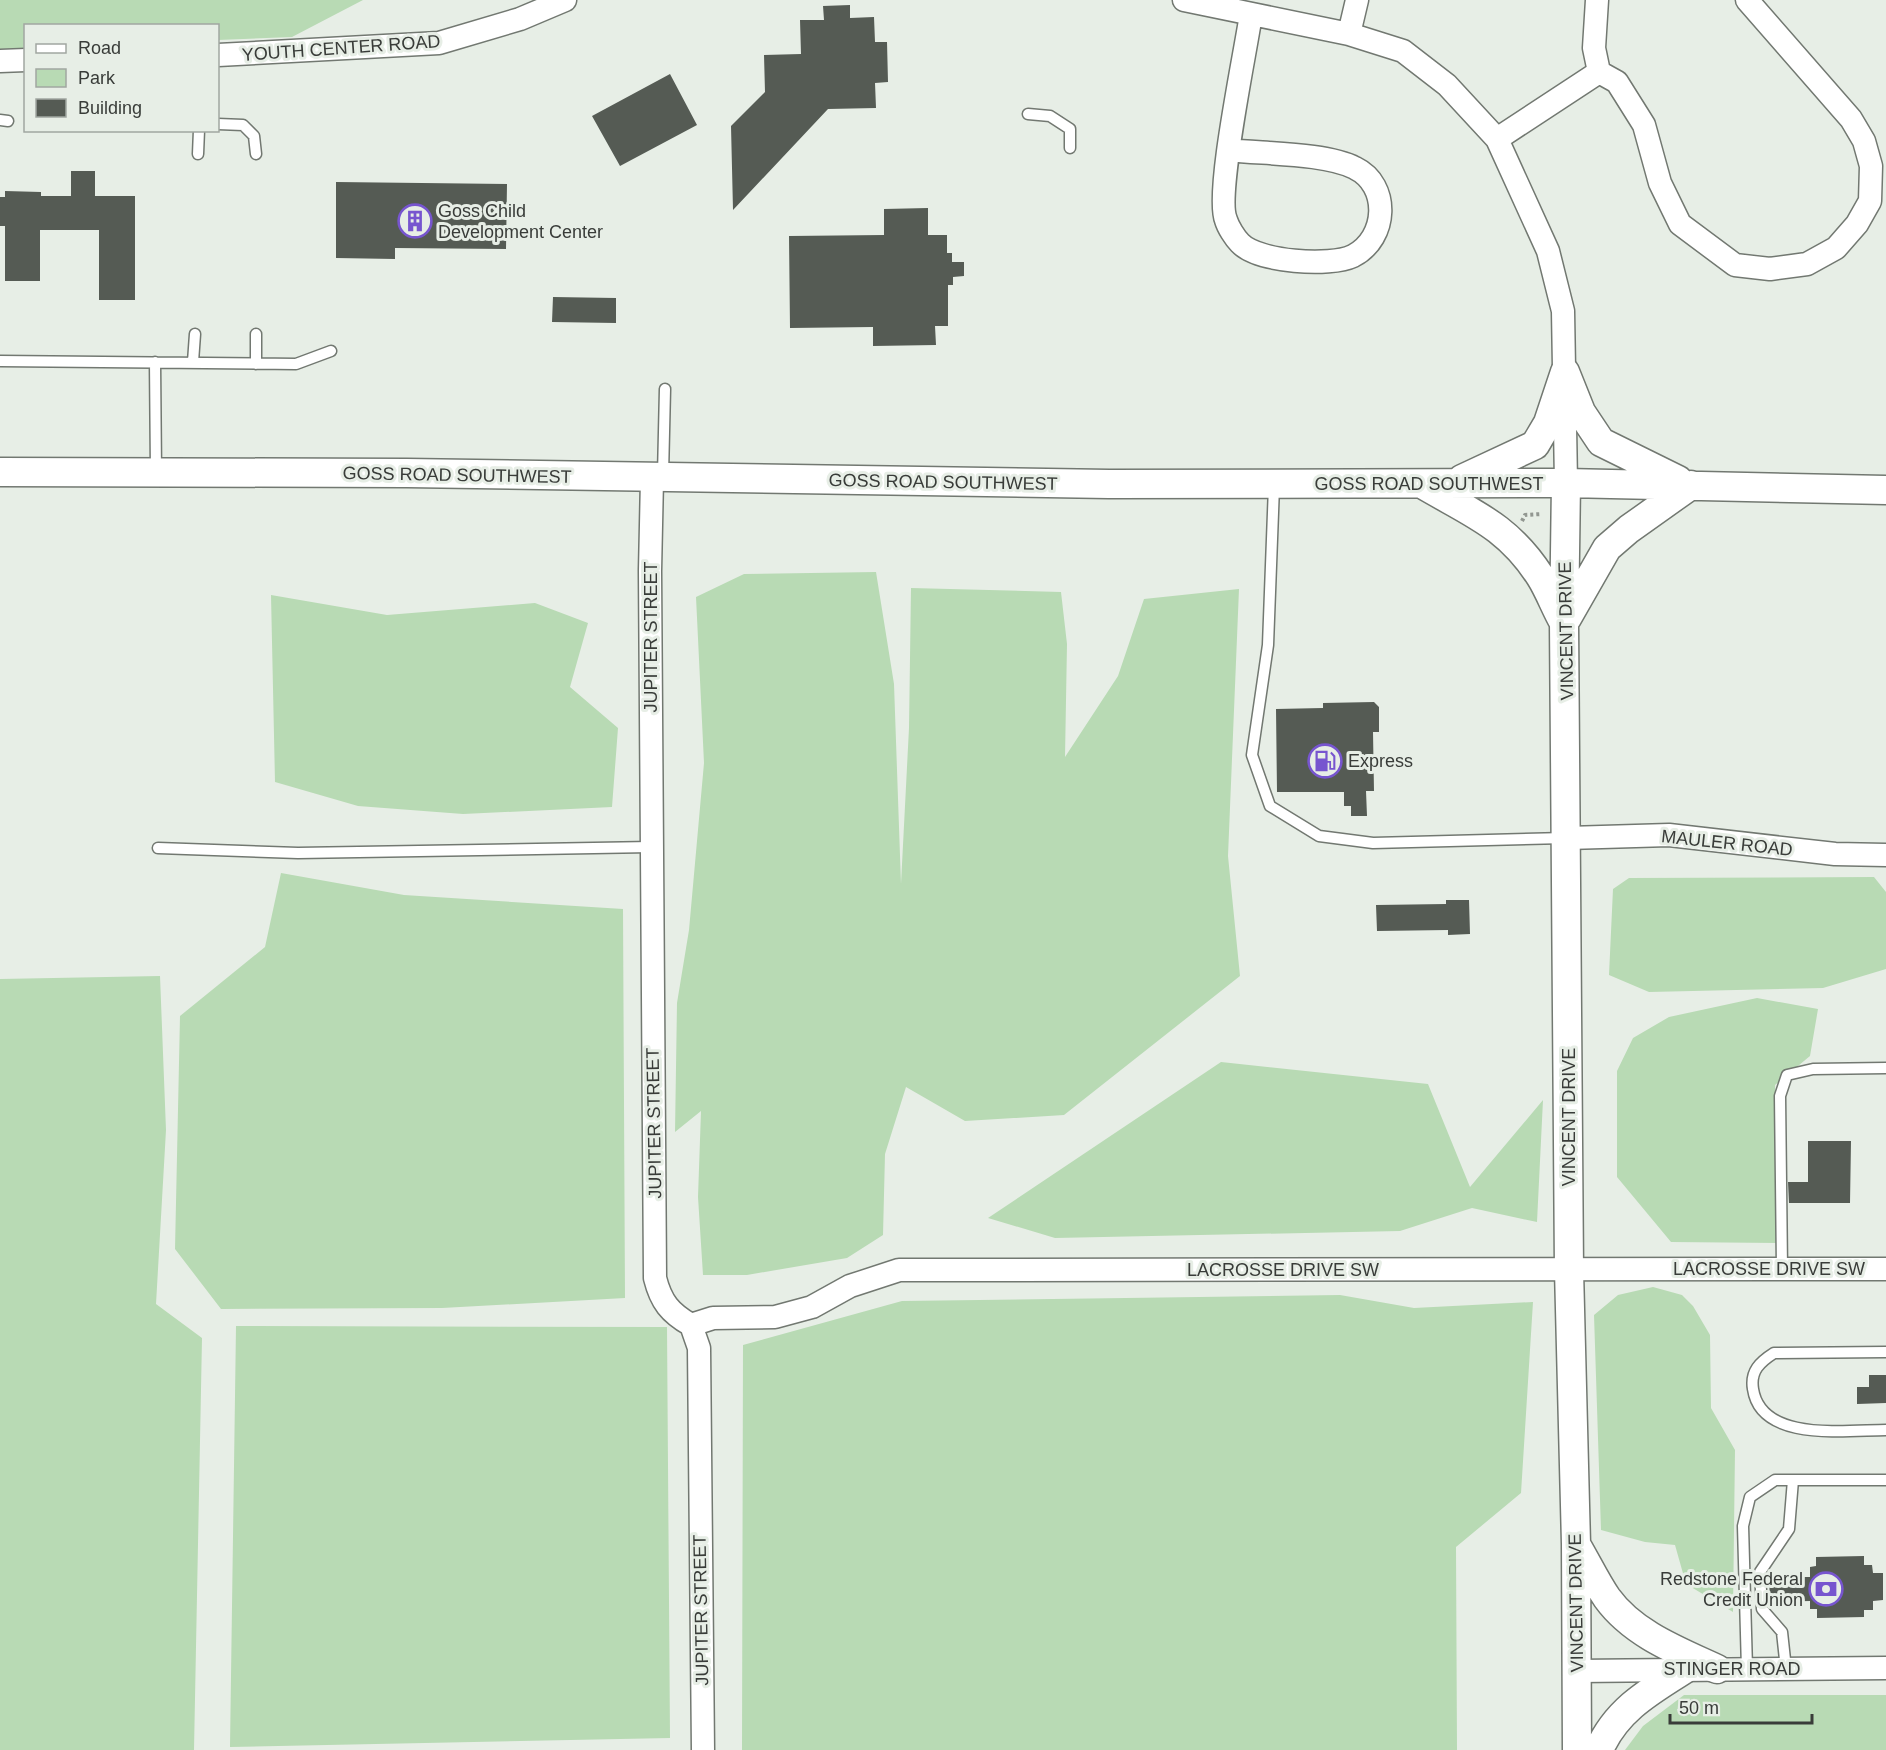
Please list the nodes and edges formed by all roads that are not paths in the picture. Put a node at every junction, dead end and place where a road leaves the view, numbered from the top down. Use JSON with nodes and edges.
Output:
{"nodes":[{"id":1,"x":565,"y":0,"type":"edge"},
{"id":2,"x":1184,"y":0,"type":"edge"},
{"id":3,"x":1358,"y":0,"type":"edge"},
{"id":4,"x":1597,"y":0,"type":"edge"},
{"id":5,"x":1747,"y":0,"type":"edge"},
{"id":6,"x":1251,"y":14,"type":"junction"},
{"id":7,"x":1349,"y":34,"type":"junction"},
{"id":8,"x":219,"y":56,"type":"edge"},
{"id":9,"x":24,"y":60,"type":"edge"},
{"id":10,"x":0,"y":61,"type":"edge"},
{"id":11,"x":1599,"y":72,"type":"junction"},
{"id":12,"x":1028,"y":114,"type":"dead end"},
{"id":13,"x":219,"y":124,"type":"edge"},
{"id":14,"x":199,"y":132,"type":"edge"},
{"id":15,"x":1497,"y":139,"type":"junction"},
{"id":16,"x":1070,"y":148,"type":"dead end"},
{"id":17,"x":1229,"y":150,"type":"junction"},
{"id":18,"x":198,"y":154,"type":"dead end"},
{"id":19,"x":256,"y":154,"type":"dead end"},
{"id":20,"x":195,"y":334,"type":"dead end"},
{"id":21,"x":256,"y":334,"type":"dead end"},
{"id":22,"x":331,"y":351,"type":"dead end"},
{"id":23,"x":0,"y":361,"type":"edge"},
{"id":24,"x":155,"y":362,"type":"junction"},
{"id":25,"x":193,"y":362,"type":"junction"},
{"id":26,"x":256,"y":364,"type":"junction"},
{"id":27,"x":1565,"y":372,"type":"junction"},
{"id":28,"x":665,"y":389,"type":"dead end"},
{"id":29,"x":0,"y":472,"type":"edge"},
{"id":30,"x":156,"y":473,"type":"junction"},
{"id":31,"x":657,"y":479,"type":"junction"},
{"id":32,"x":1418,"y":482,"type":"junction"},
{"id":33,"x":1455,"y":483,"type":"junction"},
{"id":34,"x":1566,"y":483,"type":"junction"},
{"id":35,"x":1274,"y":485,"type":"junction"},
{"id":36,"x":1691,"y":485,"type":"junction"},
{"id":37,"x":1886,"y":490,"type":"edge"},
{"id":38,"x":1564,"y":623,"type":"junction"},
{"id":39,"x":1568,"y":838,"type":"junction"},
{"id":40,"x":651,"y":847,"type":"junction"},
{"id":41,"x":158,"y":848,"type":"dead end"},
{"id":42,"x":1886,"y":855,"type":"edge"},
{"id":43,"x":1886,"y":1068,"type":"edge"},
{"id":44,"x":1782,"y":1269,"type":"junction"},
{"id":45,"x":1886,"y":1269,"type":"edge"},
{"id":46,"x":1569,"y":1270,"type":"junction"},
{"id":47,"x":691,"y":1325,"type":"junction"},
{"id":48,"x":1886,"y":1352,"type":"edge"},
{"id":49,"x":1886,"y":1430,"type":"edge"},
{"id":50,"x":1793,"y":1480,"type":"junction"},
{"id":51,"x":1886,"y":1480,"type":"edge"},
{"id":52,"x":1576,"y":1544,"type":"junction"},
{"id":53,"x":1886,"y":1668,"type":"edge"},
{"id":54,"x":1685,"y":1669,"type":"junction"},
{"id":55,"x":1717,"y":1669,"type":"junction"},
{"id":56,"x":1747,"y":1669,"type":"junction"},
{"id":57,"x":1786,"y":1669,"type":"junction"},
{"id":58,"x":1577,"y":1671,"type":"junction"},
{"id":59,"x":703,"y":1750,"type":"edge"},
{"id":60,"x":1577,"y":1750,"type":"edge"},
{"id":61,"x":1599,"y":1750,"type":"edge"}],
"edges":[{"from":1,"to":8,"type":"street","name":"YOUTH CENTER ROAD"},
{"from":2,"to":6,"type":"street"},
{"from":3,"to":7,"type":"street"},
{"from":4,"to":11,"type":"street"},
{"from":5,"to":11,"type":"street"},
{"from":6,"to":7,"type":"street"},
{"from":6,"to":17,"type":"street"},
{"from":7,"to":15,"type":"street"},
{"from":9,"to":10,"type":"street"},
{"from":11,"to":15,"type":"street"},
{"from":12,"to":16,"type":"lane"},
{"from":13,"to":19,"type":"lane"},
{"from":14,"to":18,"type":"lane"},
{"from":15,"to":27,"type":"street"},
{"from":17,"to":17,"type":"street"},
{"from":20,"to":25,"type":"lane"},
{"from":21,"to":26,"type":"lane"},
{"from":22,"to":26,"type":"lane"},
{"from":23,"to":24,"type":"lane"},
{"from":24,"to":25,"type":"lane"},
{"from":24,"to":30,"type":"lane"},
{"from":25,"to":26,"type":"lane"},
{"from":27,"to":33,"type":"street"},
{"from":27,"to":34,"type":"street"},
{"from":27,"to":36,"type":"street"},
{"from":28,"to":31,"type":"lane"},
{"from":29,"to":30,"type":"street","name":"GOSS ROAD SOUTHWEST"},
{"from":30,"to":31,"type":"street","name":"GOSS ROAD SOUTHWEST"},
{"from":31,"to":35,"type":"street","name":"GOSS ROAD SOUTHWEST"},
{"from":31,"to":40,"type":"street","name":"JUPITER STREET"},
{"from":32,"to":33,"type":"street","name":"GOSS ROAD SOUTHWEST"},
{"from":32,"to":35,"type":"street","name":"GOSS ROAD SOUTHWEST"},
{"from":32,"to":38,"type":"street"},
{"from":33,"to":34,"type":"street","name":"GOSS ROAD SOUTHWEST"},
{"from":34,"to":36,"type":"street","name":"GOSS ROAD SOUTHWEST"},
{"from":34,"to":38,"type":"street","name":"VINCENT DRIVE"},
{"from":35,"to":39,"type":"lane"},
{"from":36,"to":37,"type":"street","name":"GOSS ROAD SOUTHWEST"},
{"from":36,"to":38,"type":"street"},
{"from":38,"to":39,"type":"street","name":"VINCENT DRIVE"},
{"from":39,"to":42,"type":"street","name":"MAULER ROAD"},
{"from":39,"to":46,"type":"street","name":"VINCENT DRIVE"},
{"from":40,"to":41,"type":"lane"},
{"from":40,"to":47,"type":"street","name":"JUPITER STREET"},
{"from":43,"to":44,"type":"lane"},
{"from":44,"to":45,"type":"street","name":"LACROSSE DRIVE SW"},
{"from":44,"to":46,"type":"street","name":"LACROSSE DRIVE SW"},
{"from":46,"to":47,"type":"street","name":"LACROSSE DRIVE SW"},
{"from":46,"to":52,"type":"street","name":"VINCENT DRIVE"},
{"from":47,"to":59,"type":"street","name":"JUPITER STREET"},
{"from":48,"to":49,"type":"lane"},
{"from":50,"to":51,"type":"lane"},
{"from":50,"to":56,"type":"lane"},
{"from":50,"to":57,"type":"lane"},
{"from":52,"to":55,"type":"street"},
{"from":52,"to":58,"type":"street","name":"VINCENT DRIVE"},
{"from":53,"to":57,"type":"street","name":"STINGER ROAD"},
{"from":54,"to":55,"type":"street","name":"STINGER ROAD"},
{"from":54,"to":58,"type":"street","name":"STINGER ROAD"},
{"from":54,"to":61,"type":"street"},
{"from":55,"to":56,"type":"street","name":"STINGER ROAD"},
{"from":56,"to":57,"type":"street","name":"STINGER ROAD"},
{"from":58,"to":60,"type":"street","name":"VINCENT DRIVE"}]}
